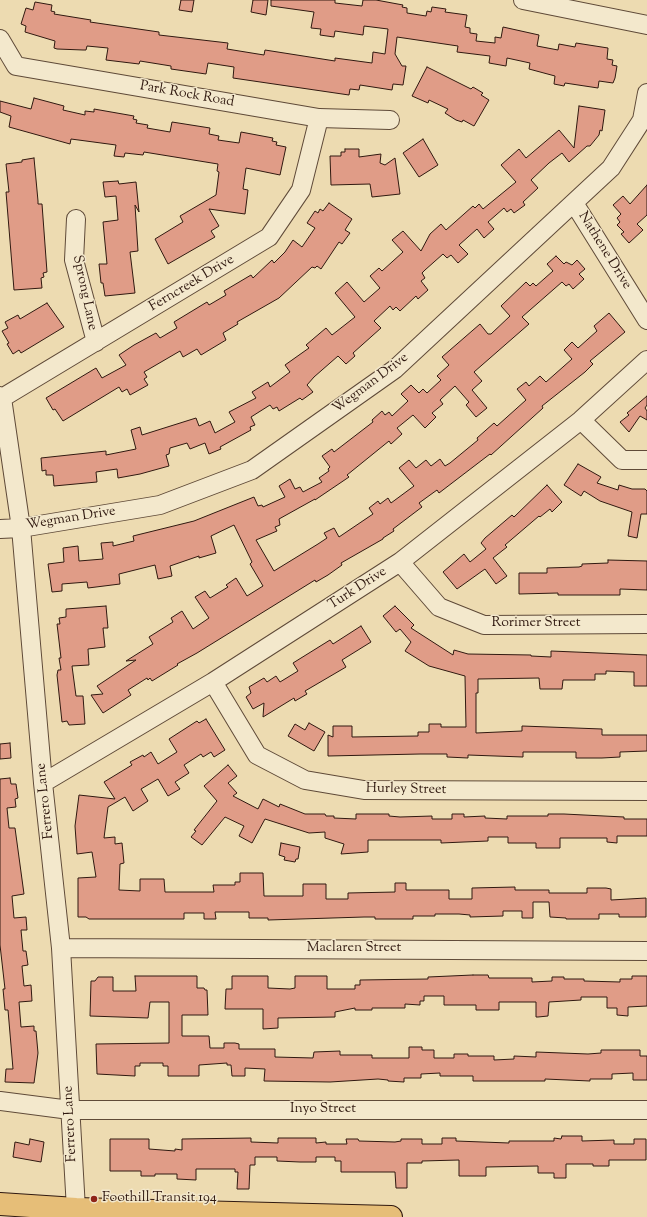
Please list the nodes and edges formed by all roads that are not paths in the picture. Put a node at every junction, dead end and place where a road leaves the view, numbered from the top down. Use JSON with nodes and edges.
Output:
{"nodes":[{"id":1,"x":523,"y":0,"type":"edge"},
{"id":2,"x":647,"y":25,"type":"edge"},
{"id":3,"x":0,"y":39,"type":"edge"},
{"id":4,"x":647,"y":93,"type":"edge"},
{"id":5,"x":319,"y":118,"type":"junction"},
{"id":6,"x":390,"y":120,"type":"dead end"},
{"id":7,"x":574,"y":203,"type":"junction"},
{"id":8,"x":76,"y":219,"type":"dead end"},
{"id":9,"x":647,"y":320,"type":"edge"},
{"id":10,"x":96,"y":342,"type":"junction"},
{"id":11,"x":647,"y":360,"type":"edge"},
{"id":12,"x":1,"y":397,"type":"edge"},
{"id":13,"x":581,"y":420,"type":"junction"},
{"id":14,"x":647,"y":460,"type":"edge"},
{"id":15,"x":21,"y":528,"type":"junction"},
{"id":16,"x":0,"y":529,"type":"edge"},
{"id":17,"x":400,"y":562,"type":"junction"},
{"id":18,"x":647,"y":624,"type":"edge"},
{"id":19,"x":213,"y":682,"type":"junction"},
{"id":20,"x":43,"y":783,"type":"junction"},
{"id":21,"x":647,"y":791,"type":"edge"},
{"id":22,"x":61,"y":948,"type":"junction"},
{"id":23,"x":647,"y":951,"type":"edge"},
{"id":24,"x":0,"y":1101,"type":"edge"},
{"id":25,"x":70,"y":1110,"type":"junction"},
{"id":26,"x":647,"y":1110,"type":"edge"},
{"id":27,"x":0,"y":1204,"type":"edge"},
{"id":28,"x":76,"y":1209,"type":"junction"},
{"id":29,"x":391,"y":1217,"type":"edge"}],
"edges":[{"from":1,"to":2,"type":"street"},
{"from":3,"to":5,"type":"street","name":"Park Rock Road"},
{"from":4,"to":7,"type":"street","name":"Wegman Drive"},
{"from":5,"to":6,"type":"street","name":"Park Rock Road"},
{"from":5,"to":10,"type":"street","name":"Ferncreek Drive"},
{"from":7,"to":9,"type":"street","name":"Nathene Drive"},
{"from":7,"to":15,"type":"street","name":"Wegman Drive"},
{"from":8,"to":10,"type":"street","name":"Sprong Lane"},
{"from":10,"to":12,"type":"street","name":"Ferncreek Drive"},
{"from":11,"to":13,"type":"street","name":"Turk Drive"},
{"from":12,"to":15,"type":"street","name":"Ferrero Lane"},
{"from":13,"to":14,"type":"street"},
{"from":13,"to":17,"type":"street","name":"Turk Drive"},
{"from":15,"to":16,"type":"street","name":"Wegman Drive"},
{"from":15,"to":20,"type":"street","name":"Ferrero Lane"},
{"from":17,"to":18,"type":"street","name":"Rorimer Street"},
{"from":17,"to":19,"type":"street","name":"Turk Drive"},
{"from":19,"to":20,"type":"street","name":"Turk Drive"},
{"from":19,"to":21,"type":"street","name":"Hurley Street"},
{"from":20,"to":22,"type":"street","name":"Ferrero Lane"},
{"from":22,"to":23,"type":"street","name":"Maclaren Street"},
{"from":22,"to":25,"type":"street","name":"Ferrero Lane"},
{"from":24,"to":25,"type":"street","name":"Inyo Street"},
{"from":25,"to":26,"type":"street","name":"Inyo Street"},
{"from":25,"to":28,"type":"street","name":"Ferrero Lane"},
{"from":27,"to":28,"type":"main road"},
{"from":28,"to":29,"type":"main road"}]}
